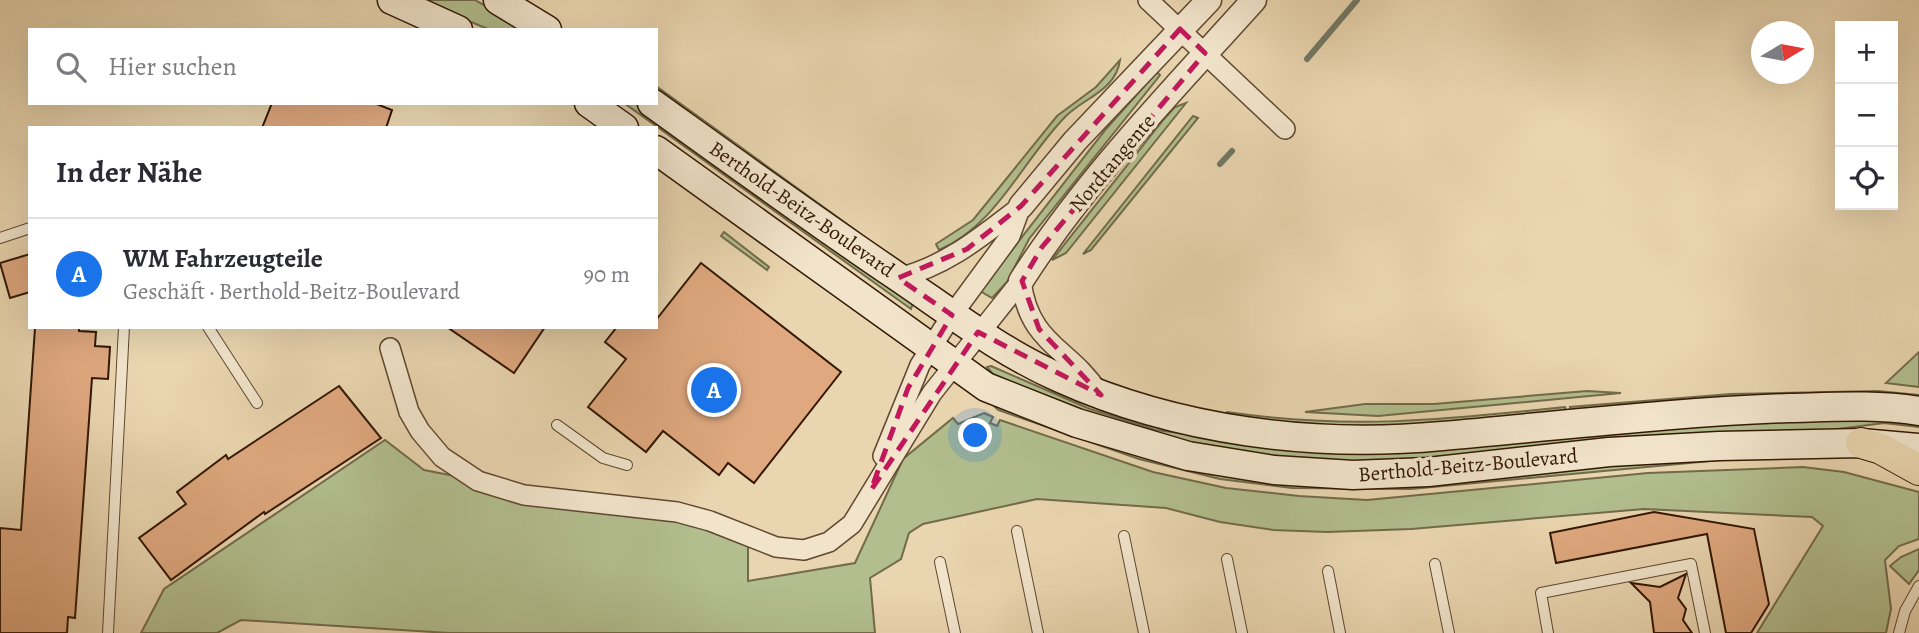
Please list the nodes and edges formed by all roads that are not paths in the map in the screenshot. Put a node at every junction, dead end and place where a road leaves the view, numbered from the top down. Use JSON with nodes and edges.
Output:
{"nodes":[{"id":1,"x":392,"y":0,"type":"edge"},
{"id":2,"x":498,"y":0,"type":"edge"},
{"id":3,"x":1148,"y":0,"type":"edge"},
{"id":4,"x":1209,"y":0,"type":"edge"},
{"id":5,"x":1254,"y":0,"type":"edge"},
{"id":6,"x":454,"y":28,"type":"edge"},
{"id":7,"x":544,"y":28,"type":"edge"},
{"id":8,"x":1180,"y":29,"type":"junction"},
{"id":9,"x":1205,"y":53,"type":"junction"},
{"id":10,"x":592,"y":105,"type":"edge"},
{"id":11,"x":655,"y":105,"type":"edge"},
{"id":12,"x":621,"y":126,"type":"edge"},
{"id":13,"x":1285,"y":129,"type":"dead end"},
{"id":14,"x":658,"y":151,"type":"edge"},
{"id":15,"x":1021,"y":206,"type":"junction"},
{"id":16,"x":28,"y":229,"type":"edge"},
{"id":17,"x":0,"y":238,"type":"edge"},
{"id":18,"x":898,"y":278,"type":"junction"},
{"id":19,"x":1021,"y":281,"type":"junction"},
{"id":20,"x":952,"y":315,"type":"junction"},
{"id":21,"x":124,"y":329,"type":"edge"},
{"id":22,"x":209,"y":329,"type":"edge"},
{"id":23,"x":978,"y":332,"type":"junction"},
{"id":24,"x":390,"y":348,"type":"dead end"},
{"id":25,"x":941,"y":357,"type":"junction"},
{"id":26,"x":1110,"y":398,"type":"junction"},
{"id":27,"x":257,"y":403,"type":"dead end"},
{"id":28,"x":1919,"y":411,"type":"edge"},
{"id":29,"x":557,"y":425,"type":"dead end"},
{"id":30,"x":1861,"y":443,"type":"junction"},
{"id":31,"x":1919,"y":448,"type":"edge"},
{"id":32,"x":628,"y":465,"type":"dead end"},
{"id":33,"x":1919,"y":470,"type":"edge"},
{"id":34,"x":871,"y":490,"type":"junction"},
{"id":35,"x":1017,"y":531,"type":"dead end"},
{"id":36,"x":1124,"y":536,"type":"dead end"},
{"id":37,"x":1227,"y":559,"type":"dead end"},
{"id":38,"x":940,"y":562,"type":"dead end"},
{"id":39,"x":1435,"y":564,"type":"dead end"},
{"id":40,"x":1328,"y":571,"type":"dead end"},
{"id":41,"x":1919,"y":586,"type":"edge"},
{"id":42,"x":108,"y":633,"type":"edge"},
{"id":43,"x":955,"y":633,"type":"edge"},
{"id":44,"x":1038,"y":633,"type":"edge"},
{"id":45,"x":1144,"y":633,"type":"edge"},
{"id":46,"x":1242,"y":633,"type":"edge"},
{"id":47,"x":1340,"y":633,"type":"edge"},
{"id":48,"x":1449,"y":633,"type":"edge"},
{"id":49,"x":1548,"y":633,"type":"edge"},
{"id":50,"x":1706,"y":633,"type":"edge"},
{"id":51,"x":1899,"y":633,"type":"edge"}],
"edges":[{"from":1,"to":6,"type":"main road"},
{"from":2,"to":7,"type":"main road"},
{"from":3,"to":8,"type":"street"},
{"from":4,"to":8,"type":"street","name":"Nordtangente"},
{"from":5,"to":9,"type":"street","name":"Nordtangente"},
{"from":8,"to":9,"type":"street"},
{"from":8,"to":15,"type":"street","name":"Nordtangente"},
{"from":9,"to":13,"type":"street"},
{"from":9,"to":19,"type":"street","name":"Nordtangente"},
{"from":10,"to":12,"type":"main road"},
{"from":11,"to":18,"type":"main road","name":"Berthold-Beitz-Boulevard"},
{"from":14,"to":25,"type":"main road","name":"Berthold-Beitz-Boulevard"},
{"from":15,"to":18,"type":"street","name":"Nordtangente"},
{"from":15,"to":20,"type":"street","name":"Nordtangente"},
{"from":16,"to":17,"type":"lane"},
{"from":18,"to":20,"type":"main road","name":"Berthold-Beitz-Boulevard"},
{"from":19,"to":23,"type":"street","name":"Nordtangente"},
{"from":19,"to":26,"type":"street"},
{"from":20,"to":23,"type":"main road","name":"Berthold-Beitz-Boulevard"},
{"from":20,"to":25,"type":"street"},
{"from":21,"to":42,"type":"lane"},
{"from":22,"to":27,"type":"lane"},
{"from":23,"to":25,"type":"street"},
{"from":23,"to":26,"type":"main road","name":"Berthold-Beitz-Boulevard"},
{"from":24,"to":34,"type":"street"},
{"from":25,"to":30,"type":"main road","name":"Berthold-Beitz-Boulevard"},
{"from":25,"to":34,"type":"street"},
{"from":25,"to":34,"type":"street"},
{"from":26,"to":28,"type":"main road","name":"Berthold-Beitz-Boulevard"},
{"from":29,"to":32,"type":"lane"},
{"from":30,"to":31,"type":"main road","name":"Berthold-Beitz-Boulevard"},
{"from":30,"to":33,"type":"main road"},
{"from":35,"to":44,"type":"lane"},
{"from":36,"to":45,"type":"lane"},
{"from":37,"to":46,"type":"lane"},
{"from":38,"to":43,"type":"lane"},
{"from":39,"to":48,"type":"lane"},
{"from":40,"to":47,"type":"lane"},
{"from":41,"to":51,"type":"lane"},
{"from":49,"to":50,"type":"lane"}]}
